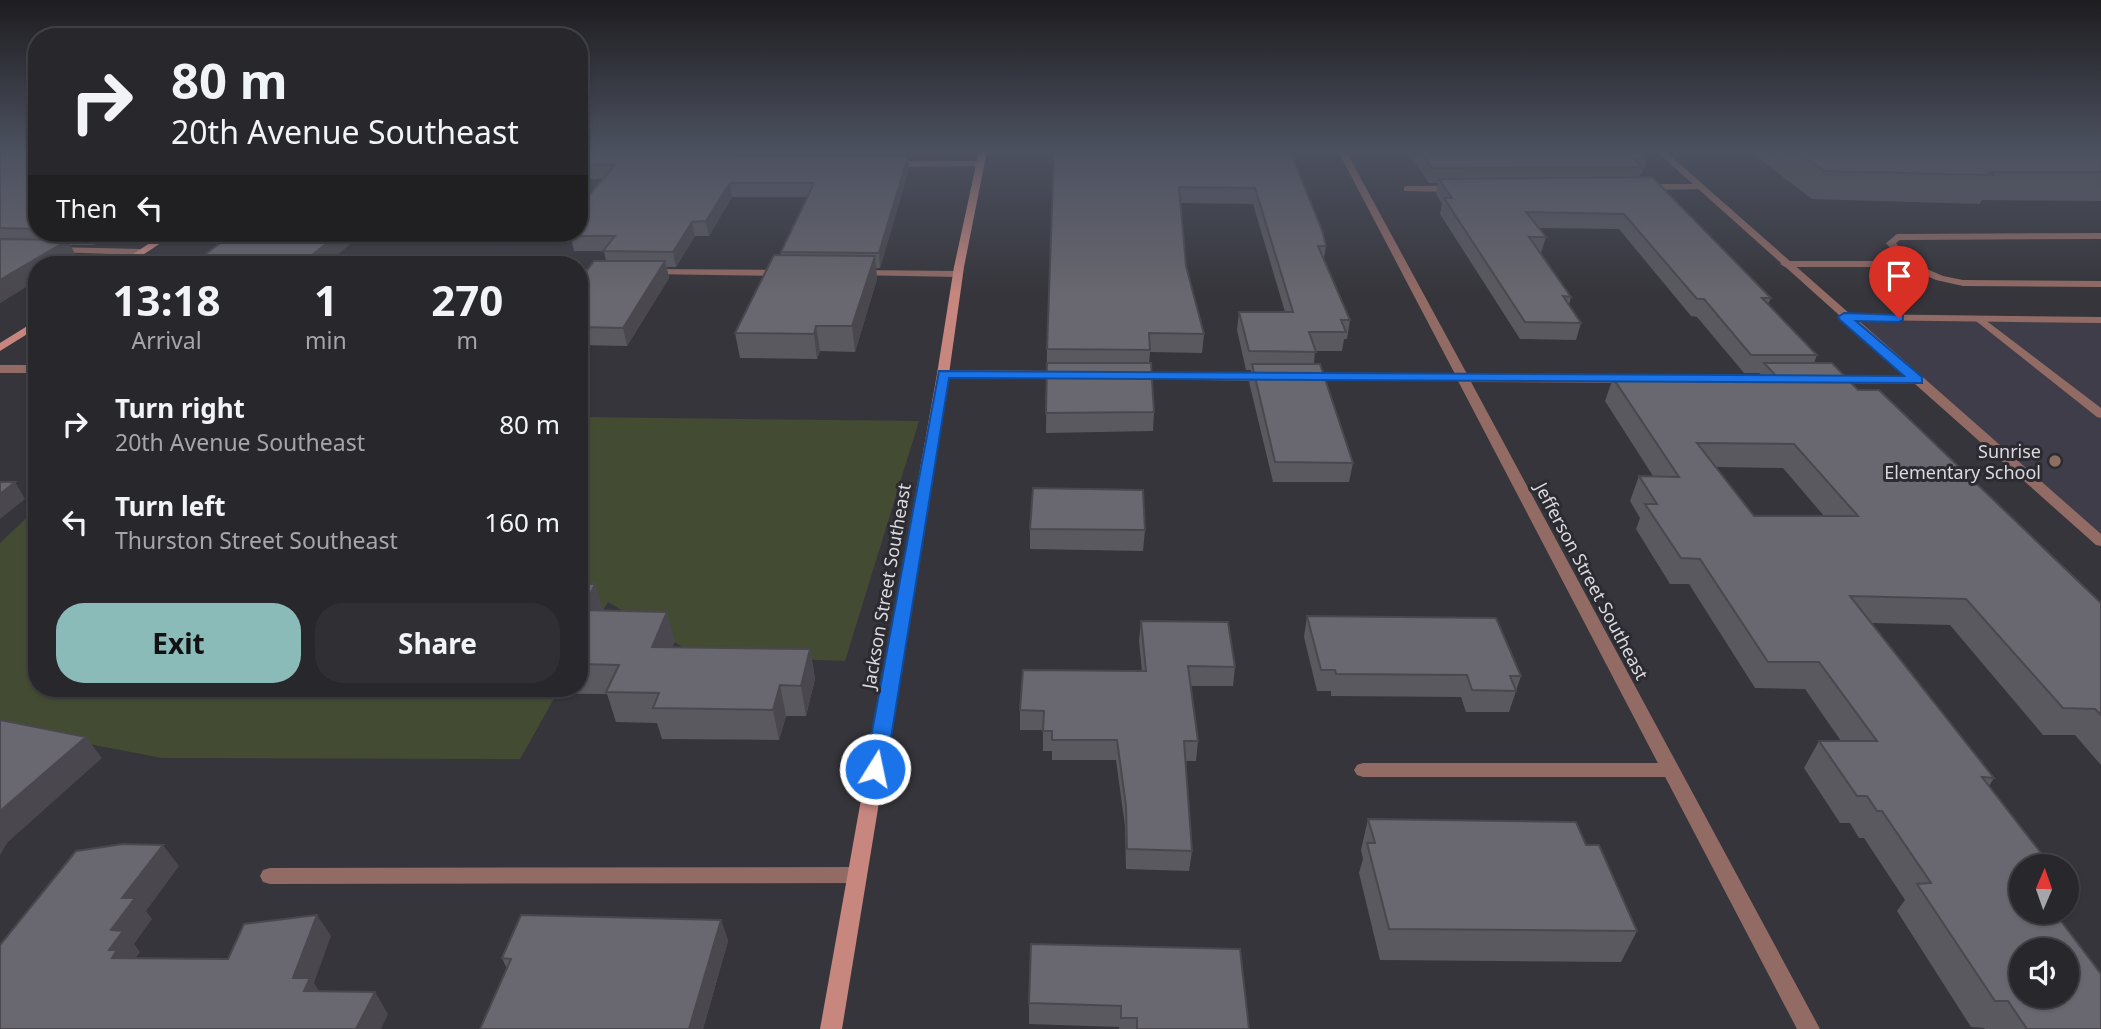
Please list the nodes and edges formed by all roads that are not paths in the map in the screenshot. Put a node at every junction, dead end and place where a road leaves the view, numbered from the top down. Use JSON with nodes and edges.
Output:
{"nodes":[{"id":1,"x":973,"y":199,"type":"edge"},
{"id":2,"x":1367,"y":199,"type":"edge"},
{"id":3,"x":1713,"y":199,"type":"edge"},
{"id":4,"x":2101,"y":236,"type":"edge"},
{"id":5,"x":157,"y":242,"type":"edge"},
{"id":6,"x":42,"y":250,"type":"edge"},
{"id":7,"x":142,"y":252,"type":"junction"},
{"id":8,"x":136,"y":256,"type":"edge"},
{"id":9,"x":1785,"y":264,"type":"junction"},
{"id":10,"x":1907,"y":264,"type":"junction"},
{"id":11,"x":588,"y":272,"type":"edge"},
{"id":12,"x":620,"y":272,"type":"edge"},
{"id":13,"x":633,"y":272,"type":"edge"},
{"id":14,"x":796,"y":273,"type":"edge"},
{"id":15,"x":849,"y":273,"type":"edge"},
{"id":16,"x":958,"y":274,"type":"junction"},
{"id":17,"x":2101,"y":284,"type":"edge"},
{"id":18,"x":1844,"y":317,"type":"junction"},
{"id":19,"x":1980,"y":319,"type":"junction"},
{"id":20,"x":2101,"y":320,"type":"edge"},
{"id":21,"x":28,"y":329,"type":"edge"},
{"id":22,"x":0,"y":348,"type":"edge"},
{"id":23,"x":0,"y":369,"type":"edge"},
{"id":24,"x":28,"y":369,"type":"edge"},
{"id":25,"x":943,"y":374,"type":"junction"},
{"id":26,"x":1083,"y":375,"type":"edge"},
{"id":27,"x":1125,"y":376,"type":"edge"},
{"id":28,"x":1279,"y":377,"type":"edge"},
{"id":29,"x":1293,"y":377,"type":"edge"},
{"id":30,"x":1461,"y":379,"type":"junction"},
{"id":31,"x":1641,"y":379,"type":"edge"},
{"id":32,"x":1654,"y":379,"type":"edge"},
{"id":33,"x":1793,"y":380,"type":"edge"},
{"id":34,"x":1820,"y":380,"type":"edge"},
{"id":35,"x":1917,"y":380,"type":"junction"},
{"id":36,"x":2101,"y":414,"type":"edge"},
{"id":37,"x":2101,"y":542,"type":"edge"},
{"id":38,"x":1670,"y":769,"type":"junction"},
{"id":39,"x":1363,"y":770,"type":"dead end"},
{"id":40,"x":857,"y":875,"type":"junction"},
{"id":41,"x":270,"y":876,"type":"dead end"},
{"id":42,"x":831,"y":1029,"type":"edge"},
{"id":43,"x":1809,"y":1029,"type":"edge"}],
"edges":[{"from":1,"to":16,"type":"street","name":"Jackson Street Southeast"},
{"from":2,"to":30,"type":"street","name":"Jefferson Street Southeast"},
{"from":3,"to":9,"type":"street"},
{"from":4,"to":10,"type":"street"},
{"from":5,"to":7,"type":"street"},
{"from":6,"to":7,"type":"street"},
{"from":7,"to":8,"type":"street"},
{"from":9,"to":10,"type":"street"},
{"from":9,"to":18,"type":"street"},
{"from":10,"to":17,"type":"street"},
{"from":11,"to":12,"type":"street"},
{"from":13,"to":14,"type":"street"},
{"from":15,"to":16,"type":"street"},
{"from":16,"to":25,"type":"street","name":"Jackson Street Southeast"},
{"from":18,"to":19,"type":"street"},
{"from":18,"to":35,"type":"street"},
{"from":19,"to":20,"type":"street"},
{"from":19,"to":36,"type":"street"},
{"from":21,"to":22,"type":"street"},
{"from":23,"to":24,"type":"street"},
{"from":25,"to":26,"type":"street"},
{"from":25,"to":40,"type":"street","name":"Jackson Street Southeast"},
{"from":27,"to":28,"type":"street"},
{"from":29,"to":30,"type":"street"},
{"from":30,"to":31,"type":"street"},
{"from":30,"to":38,"type":"street","name":"Jefferson Street Southeast"},
{"from":32,"to":33,"type":"street"},
{"from":34,"to":35,"type":"street"},
{"from":35,"to":37,"type":"street"},
{"from":38,"to":39,"type":"street"},
{"from":38,"to":43,"type":"street","name":"Jefferson Street Southeast"},
{"from":40,"to":41,"type":"street"},
{"from":40,"to":42,"type":"street","name":"Jackson Street Southeast"}]}
